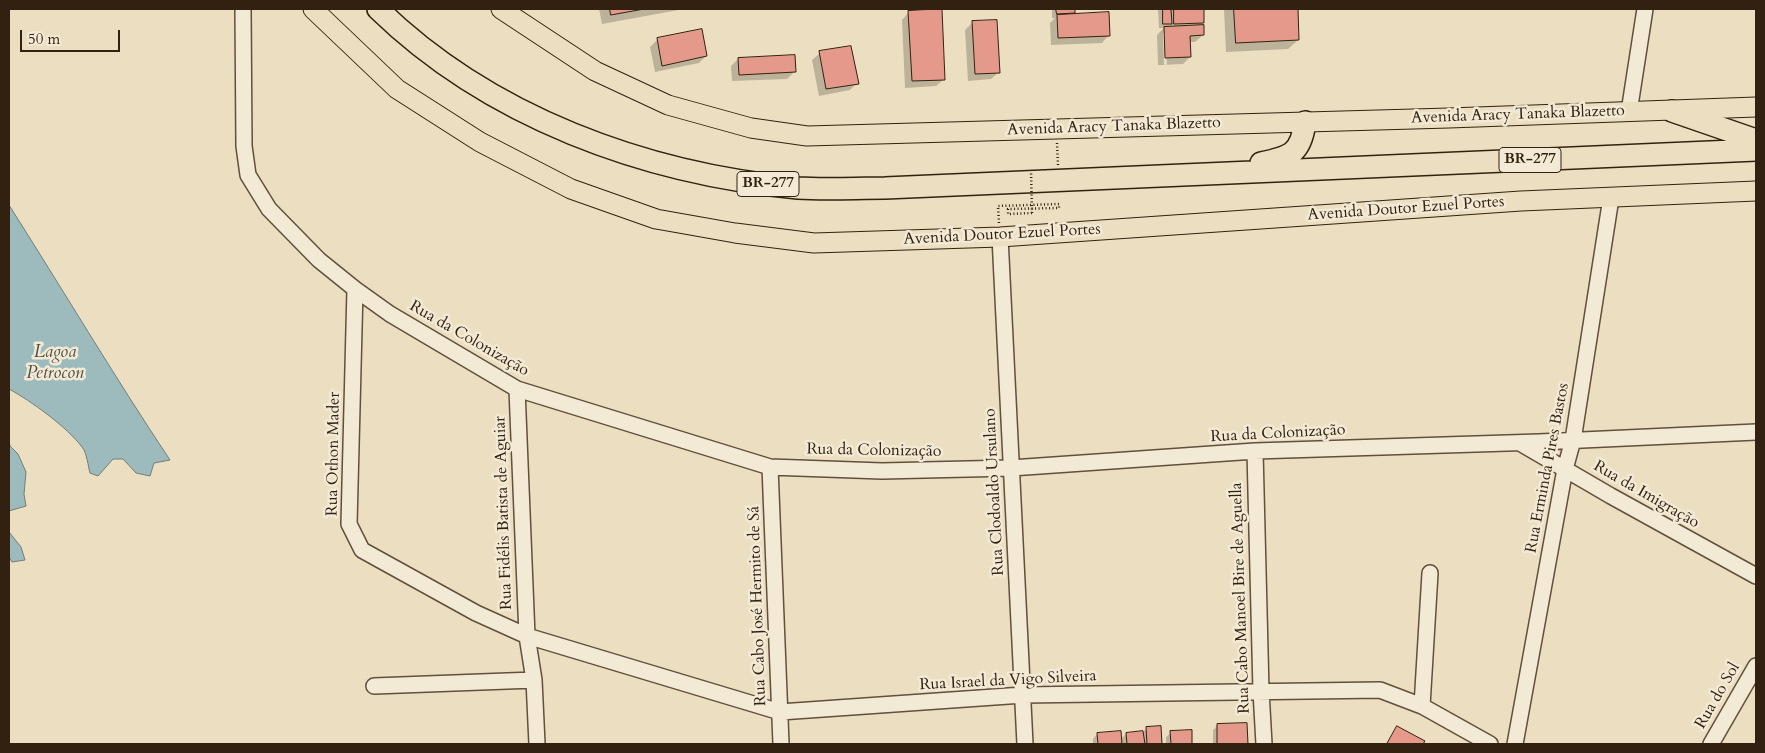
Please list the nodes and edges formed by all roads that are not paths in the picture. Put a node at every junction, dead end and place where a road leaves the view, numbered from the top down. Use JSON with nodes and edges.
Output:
{"nodes":[{"id":1,"x":243,"y":9,"type":"edge"},
{"id":2,"x":313,"y":9,"type":"edge"},
{"id":3,"x":378,"y":9,"type":"edge"},
{"id":4,"x":500,"y":9,"type":"edge"},
{"id":5,"x":1645,"y":9,"type":"edge"},
{"id":6,"x":1756,"y":108,"type":"edge"},
{"id":7,"x":1672,"y":111,"type":"junction"},
{"id":8,"x":1629,"y":112,"type":"junction"},
{"id":9,"x":1305,"y":122,"type":"junction"},
{"id":10,"x":1756,"y":140,"type":"edge"},
{"id":11,"x":1756,"y":150,"type":"edge"},
{"id":12,"x":1202,"y":175,"type":"junction"},
{"id":13,"x":1756,"y":191,"type":"edge"},
{"id":14,"x":1611,"y":198,"type":"junction"},
{"id":15,"x":1000,"y":237,"type":"junction"},
{"id":16,"x":355,"y":289,"type":"junction"},
{"id":17,"x":517,"y":388,"type":"junction"},
{"id":18,"x":1756,"y":432,"type":"edge"},
{"id":19,"x":1573,"y":440,"type":"junction"},
{"id":20,"x":1520,"y":442,"type":"junction"},
{"id":21,"x":1255,"y":451,"type":"junction"},
{"id":22,"x":770,"y":467,"type":"junction"},
{"id":23,"x":1011,"y":468,"type":"junction"},
{"id":24,"x":1565,"y":469,"type":"junction"},
{"id":25,"x":1430,"y":572,"type":"dead end"},
{"id":26,"x":1756,"y":576,"type":"edge"},
{"id":27,"x":527,"y":636,"type":"junction"},
{"id":28,"x":1756,"y":666,"type":"edge"},
{"id":29,"x":534,"y":680,"type":"junction"},
{"id":30,"x":374,"y":686,"type":"dead end"},
{"id":31,"x":1260,"y":691,"type":"junction"},
{"id":32,"x":1022,"y":695,"type":"junction"},
{"id":33,"x":1422,"y":706,"type":"junction"},
{"id":34,"x":780,"y":712,"type":"junction"},
{"id":35,"x":537,"y":744,"type":"edge"},
{"id":36,"x":781,"y":744,"type":"edge"},
{"id":37,"x":1025,"y":744,"type":"edge"},
{"id":38,"x":1264,"y":744,"type":"edge"},
{"id":39,"x":1490,"y":744,"type":"edge"},
{"id":40,"x":1516,"y":744,"type":"edge"},
{"id":41,"x":1711,"y":744,"type":"edge"}],
"edges":[{"from":1,"to":16,"type":"street","name":"Rua da Colonização"},
{"from":2,"to":15,"type":"main road","name":"Avenida Doutor Ezuel Portes"},
{"from":3,"to":12,"type":"highway","number":"BR-277"},
{"from":4,"to":9,"type":"main road","name":"Avenida Aracy Tanaka Blazetto"},
{"from":5,"to":8,"type":"street"},
{"from":6,"to":7,"type":"main road","name":"Avenida Aracy Tanaka Blazetto"},
{"from":7,"to":8,"type":"main road","name":"Avenida Aracy Tanaka Blazetto"},
{"from":7,"to":10,"type":"highway"},
{"from":8,"to":9,"type":"main road","name":"Avenida Aracy Tanaka Blazetto"},
{"from":9,"to":12,"type":"highway"},
{"from":11,"to":12,"type":"highway","number":"BR-277"},
{"from":13,"to":14,"type":"main road","name":"Avenida Doutor Ezuel Portes"},
{"from":14,"to":15,"type":"main road","name":"Avenida Doutor Ezuel Portes"},
{"from":14,"to":19,"type":"street","name":"Rua Erminda Pires Bastos"},
{"from":15,"to":23,"type":"street","name":"Rua Clodoaldo Ursulano"},
{"from":16,"to":17,"type":"street","name":"Rua da Colonização"},
{"from":16,"to":27,"type":"street","name":"Rua Othon Mader"},
{"from":17,"to":22,"type":"street","name":"Rua da Colonização"},
{"from":17,"to":27,"type":"street","name":"Rua Fidélis Batista de Aguiar"},
{"from":18,"to":19,"type":"street","name":"Rua da Colonização"},
{"from":19,"to":20,"type":"street","name":"Rua da Colonização"},
{"from":19,"to":24,"type":"street","name":"Rua Erminda Pires Bastos"},
{"from":20,"to":21,"type":"street","name":"Rua da Colonização"},
{"from":20,"to":24,"type":"street","name":"Rua da Imigração"},
{"from":21,"to":23,"type":"street","name":"Rua da Colonização"},
{"from":21,"to":31,"type":"street","name":"Rua Cabo Manoel Bire de Aguella"},
{"from":22,"to":23,"type":"street","name":"Rua da Colonização"},
{"from":22,"to":34,"type":"street","name":"Rua Cabo José Hermito de Sá"},
{"from":23,"to":32,"type":"street","name":"Rua Clodoaldo Ursulano"},
{"from":24,"to":26,"type":"street","name":"Rua da Imigração"},
{"from":24,"to":40,"type":"street","name":"Rua Erminda Pires Bastos"},
{"from":25,"to":33,"type":"street"},
{"from":27,"to":29,"type":"street","name":"Rua Fidélis Batista de Aguiar"},
{"from":27,"to":34,"type":"street","name":"Rua Israel da Vigo Silveira"},
{"from":28,"to":41,"type":"street","name":"Rua do Sol"},
{"from":29,"to":30,"type":"street"},
{"from":29,"to":35,"type":"street","name":"Rua Fidélis Batista de Aguiar"},
{"from":31,"to":32,"type":"street","name":"Rua Israel da Vigo Silveira"},
{"from":31,"to":33,"type":"street","name":"Rua Israel da Vigo Silveira"},
{"from":31,"to":38,"type":"street","name":"Rua Cabo Manoel Bire de Aguella"},
{"from":32,"to":34,"type":"street","name":"Rua Israel da Vigo Silveira"},
{"from":32,"to":37,"type":"street","name":"Rua Clodoaldo Ursulano"},
{"from":33,"to":39,"type":"street","name":"Rua Israel da Vigo Silveira"},
{"from":34,"to":36,"type":"street","name":"Rua Cabo José Hermito de Sá"}]}
